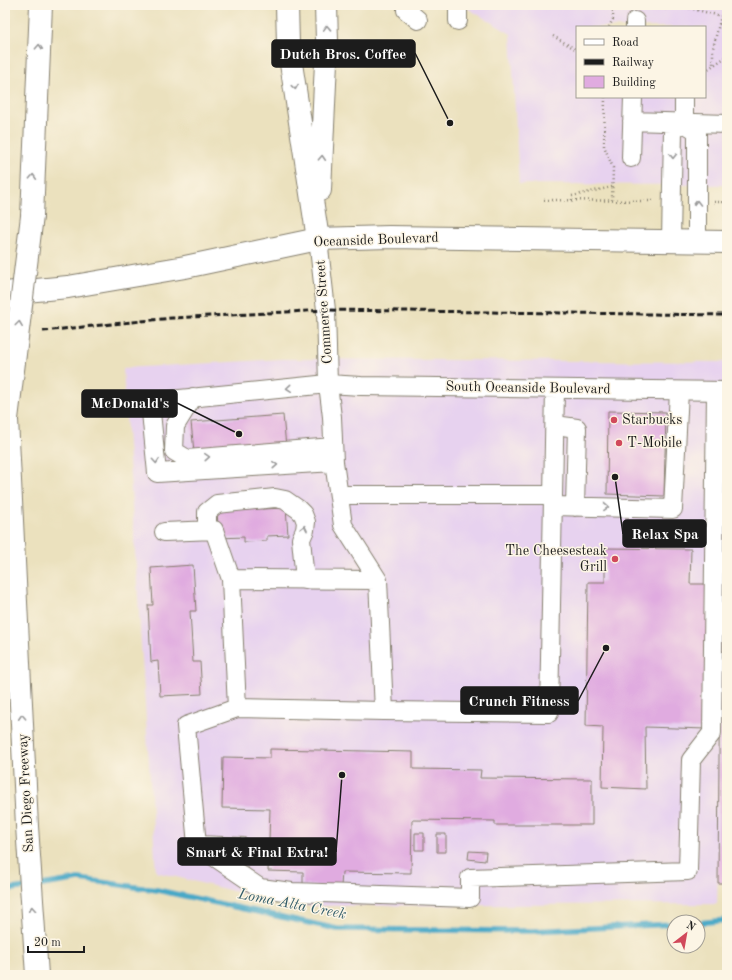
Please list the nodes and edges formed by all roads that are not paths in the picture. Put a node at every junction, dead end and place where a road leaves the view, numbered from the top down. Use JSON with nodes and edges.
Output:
{"nodes":[{"id":1,"x":41,"y":5,"type":"edge"},
{"id":2,"x":287,"y":5,"type":"edge"},
{"id":3,"x":326,"y":5,"type":"edge"},
{"id":4,"x":406,"y":5,"type":"edge"},
{"id":5,"x":418,"y":20,"type":"dead end"},
{"id":6,"x":633,"y":98,"type":"edge"},
{"id":7,"x":684,"y":98,"type":"edge"},
{"id":8,"x":632,"y":121,"type":"junction"},
{"id":9,"x":684,"y":123,"type":"junction"},
{"id":10,"x":727,"y":124,"type":"edge"},
{"id":11,"x":631,"y":158,"type":"dead end"},
{"id":12,"x":318,"y":239,"type":"junction"},
{"id":13,"x":672,"y":241,"type":"junction"},
{"id":14,"x":697,"y":242,"type":"junction"},
{"id":15,"x":727,"y":242,"type":"edge"},
{"id":16,"x":5,"y":293,"type":"edge"},
{"id":17,"x":328,"y":384,"type":"junction"},
{"id":18,"x":555,"y":389,"type":"junction"},
{"id":19,"x":680,"y":391,"type":"junction"},
{"id":20,"x":722,"y":391,"type":"edge"},
{"id":21,"x":5,"y":396,"type":"edge"},
{"id":22,"x":194,"y":397,"type":"junction"},
{"id":23,"x":174,"y":399,"type":"junction"},
{"id":24,"x":7,"y":419,"type":"junction"},
{"id":25,"x":555,"y":425,"type":"junction"},
{"id":26,"x":174,"y":451,"type":"junction"},
{"id":27,"x":333,"y":455,"type":"junction"},
{"id":28,"x":339,"y":495,"type":"junction"},
{"id":29,"x":553,"y":501,"type":"junction"},
{"id":30,"x":574,"y":507,"type":"junction"},
{"id":31,"x":207,"y":530,"type":"junction"},
{"id":32,"x":164,"y":532,"type":"dead end"},
{"id":33,"x":231,"y":579,"type":"junction"},
{"id":34,"x":305,"y":580,"type":"junction"},
{"id":35,"x":378,"y":580,"type":"junction"},
{"id":36,"x":237,"y":708,"type":"junction"},
{"id":37,"x":384,"y":710,"type":"junction"},
{"id":38,"x":197,"y":845,"type":"junction"},
{"id":39,"x":243,"y":847,"type":"dead end"},
{"id":40,"x":36,"y":968,"type":"edge"}],
"edges":[{"from":24,"to":1,"type":"main road","one_way":true,"bridge":true},
{"from":2,"to":12,"type":"main road","one_way":true},
{"from":12,"to":3,"type":"main road","one_way":true},
{"from":4,"to":5,"type":"street"},
{"from":6,"to":8,"type":"street"},
{"from":7,"to":9,"type":"street"},
{"from":8,"to":9,"type":"street"},
{"from":8,"to":11,"type":"street"},
{"from":9,"to":10,"type":"street"},
{"from":9,"to":13,"type":"street","one_way":true},
{"from":14,"to":9,"type":"street","one_way":true},
{"from":12,"to":13,"type":"main road","name":"Oceanside Boulevard"},
{"from":12,"to":16,"type":"main road","name":"Oceanside Boulevard"},
{"from":12,"to":17,"type":"street","name":"Commerce Street"},
{"from":13,"to":14,"type":"main road","name":"Oceanside Boulevard"},
{"from":14,"to":15,"type":"main road","name":"Oceanside Boulevard"},
{"from":17,"to":18,"type":"street","name":"South Oceanside Boulevard"},
{"from":17,"to":22,"type":"street","name":"South Oceanside Boulevard","one_way":true},
{"from":17,"to":27,"type":"street","name":"Commerce Street"},
{"from":18,"to":19,"type":"street","name":"South Oceanside Boulevard"},
{"from":18,"to":25,"type":"street"},
{"from":19,"to":20,"type":"street","name":"South Oceanside Boulevard"},
{"from":30,"to":19,"type":"street","one_way":true},
{"from":20,"to":38,"type":"street"},
{"from":21,"to":24,"type":"main road","name":"San Diego Freeway","bridge":true},
{"from":22,"to":23,"type":"street","name":"South Oceanside Boulevard"},
{"from":22,"to":26,"type":"street"},
{"from":23,"to":26,"type":"street"},
{"from":23,"to":27,"type":"street","name":"South Oceanside Boulevard","one_way":true},
{"from":40,"to":24,"type":"main road","name":"San Diego Freeway","one_way":true},
{"from":25,"to":29,"type":"street"},
{"from":25,"to":30,"type":"street"},
{"from":26,"to":27,"type":"street","one_way":true},
{"from":27,"to":28,"type":"street","name":"Commerce Street"},
{"from":28,"to":29,"type":"street"},
{"from":28,"to":35,"type":"street","name":"Commerce Street"},
{"from":29,"to":30,"type":"street"},
{"from":29,"to":37,"type":"street"},
{"from":31,"to":32,"type":"street"},
{"from":31,"to":33,"type":"street"},
{"from":34,"to":31,"type":"street","one_way":true},
{"from":33,"to":34,"type":"street"},
{"from":33,"to":36,"type":"street"},
{"from":34,"to":35,"type":"street"},
{"from":35,"to":37,"type":"street"},
{"from":36,"to":37,"type":"street"},
{"from":36,"to":38,"type":"street"},
{"from":38,"to":39,"type":"street"}]}
